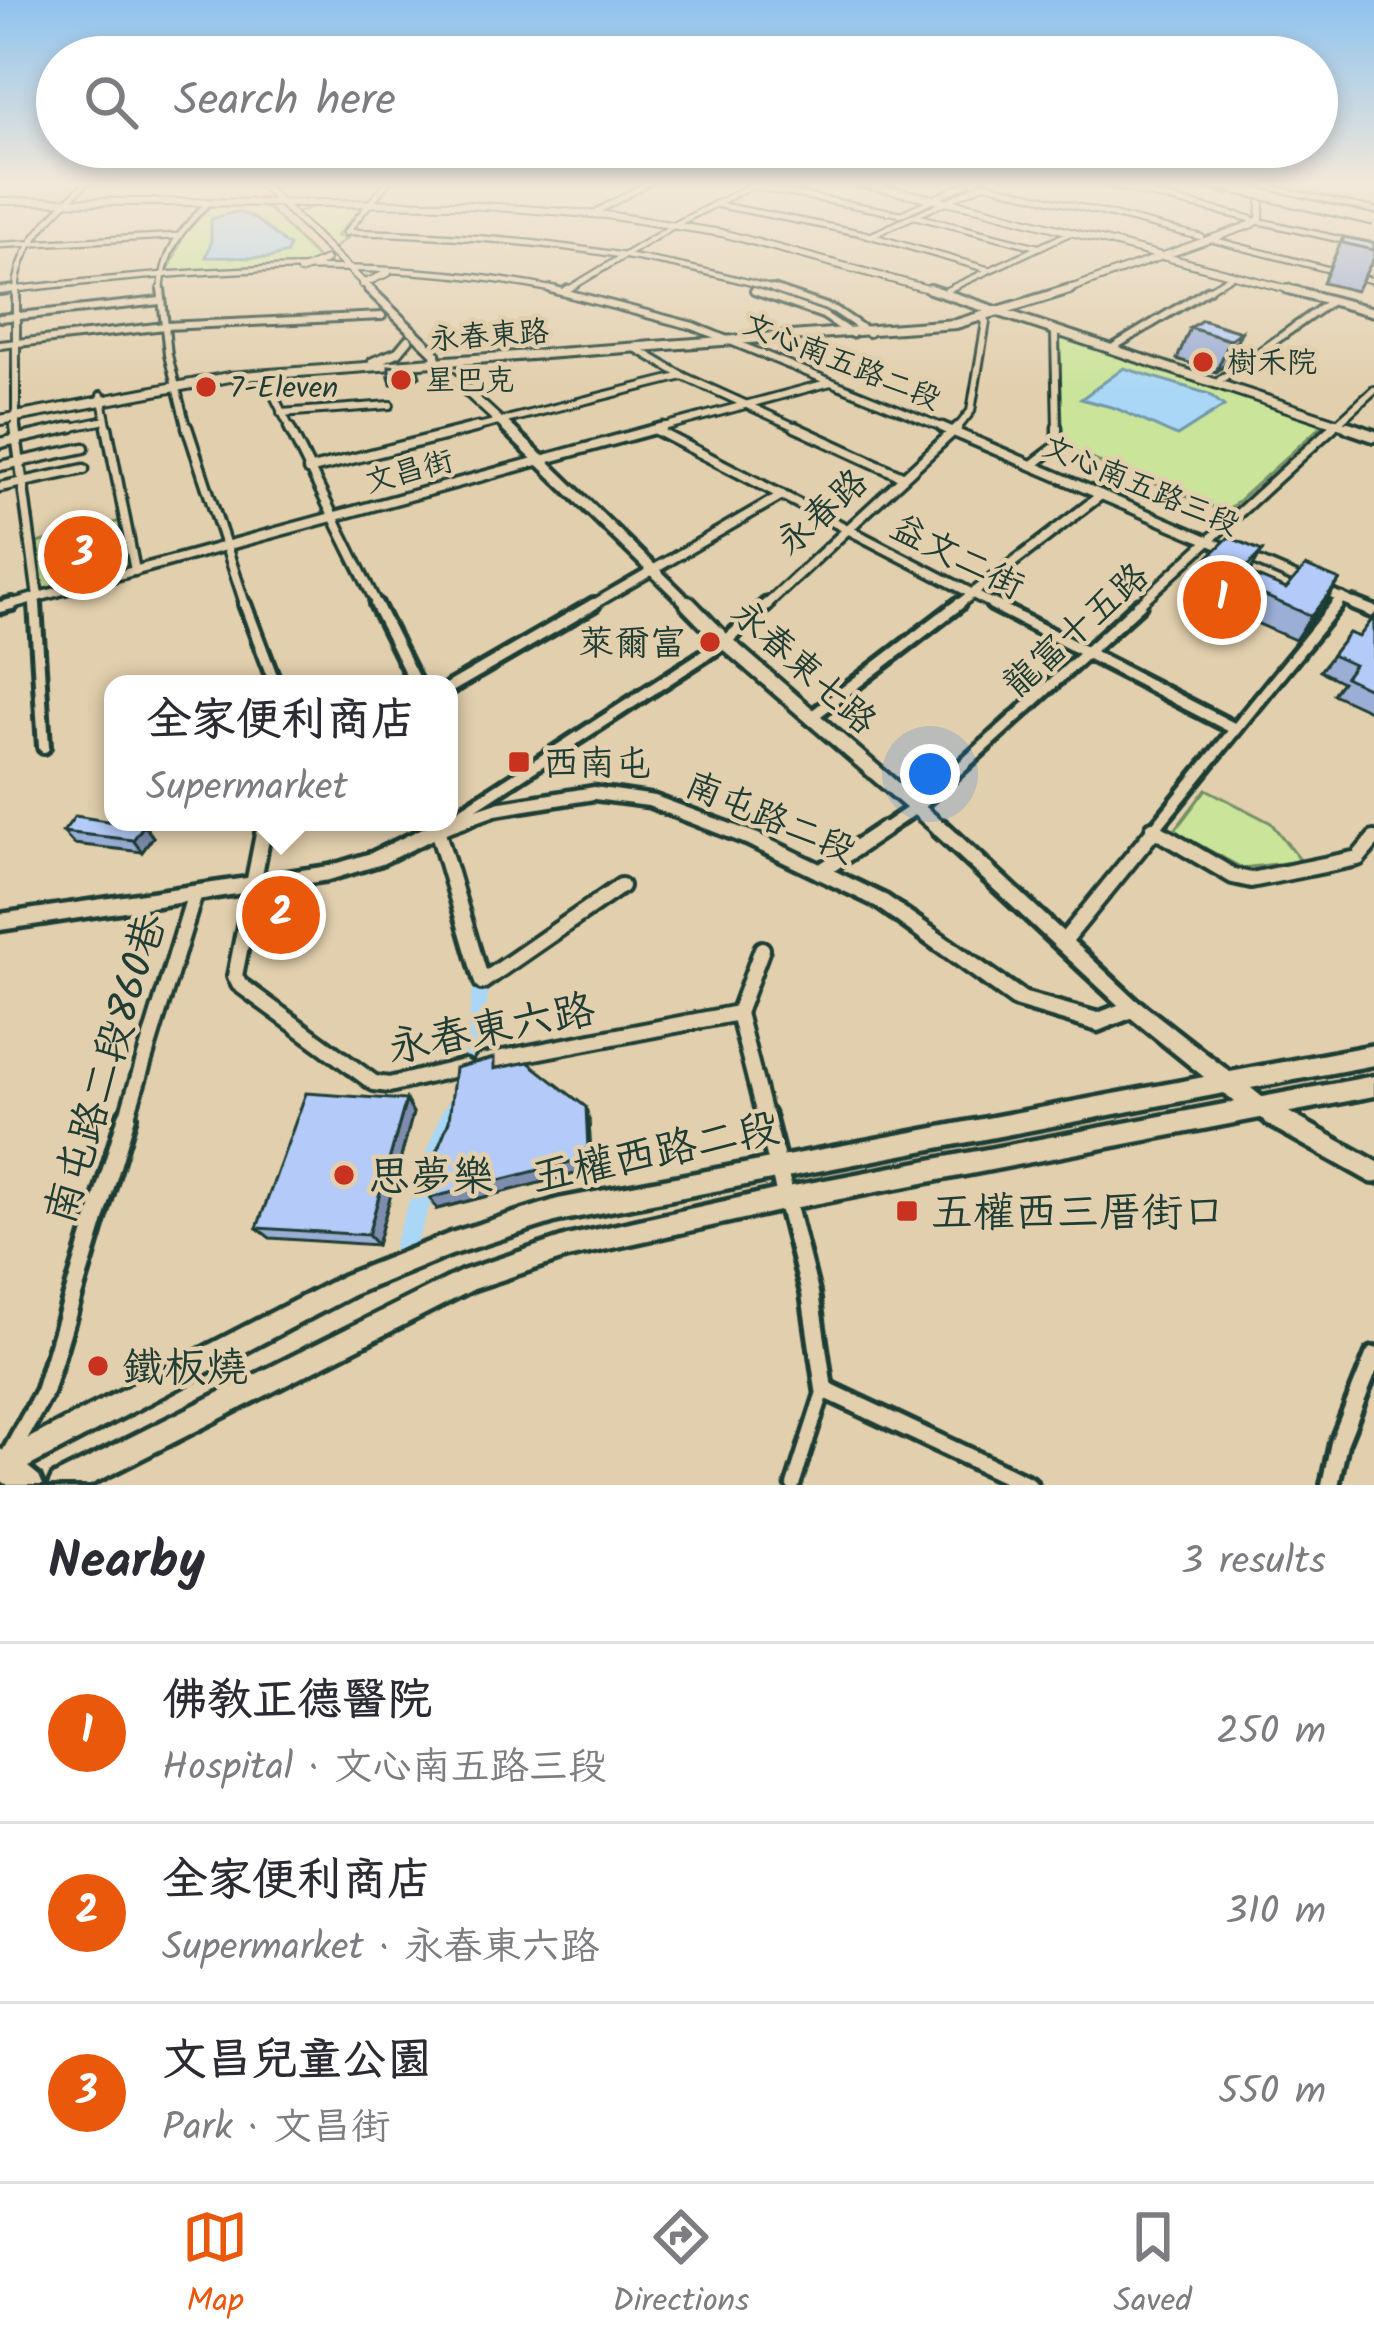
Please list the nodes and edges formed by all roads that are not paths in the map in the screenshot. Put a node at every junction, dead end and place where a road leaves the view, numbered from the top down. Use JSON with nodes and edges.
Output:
{"nodes":[{"id":1,"x":26,"y":252,"type":"edge"},
{"id":2,"x":170,"y":252,"type":"edge"},
{"id":3,"x":319,"y":252,"type":"edge"},
{"id":4,"x":325,"y":252,"type":"edge"},
{"id":5,"x":597,"y":252,"type":"edge"},
{"id":6,"x":628,"y":252,"type":"edge"},
{"id":7,"x":804,"y":252,"type":"edge"},
{"id":8,"x":819,"y":252,"type":"edge"},
{"id":9,"x":930,"y":252,"type":"edge"},
{"id":10,"x":1027,"y":252,"type":"edge"},
{"id":11,"x":1153,"y":252,"type":"edge"},
{"id":12,"x":1153,"y":252,"type":"edge"},
{"id":13,"x":1165,"y":252,"type":"edge"},
{"id":14,"x":1271,"y":252,"type":"edge"},
{"id":15,"x":1160,"y":254,"type":"junction"},
{"id":16,"x":622,"y":256,"type":"junction"},
{"id":17,"x":326,"y":260,"type":"junction"},
{"id":18,"x":990,"y":270,"type":"junction"},
{"id":19,"x":300,"y":271,"type":"junction"},
{"id":20,"x":342,"y":271,"type":"junction"},
{"id":21,"x":388,"y":273,"type":"junction"},
{"id":22,"x":1233,"y":274,"type":"junction"},
{"id":23,"x":161,"y":275,"type":"junction"},
{"id":24,"x":1374,"y":278,"type":"edge"},
{"id":25,"x":738,"y":279,"type":"junction"},
{"id":26,"x":362,"y":284,"type":"junction"},
{"id":27,"x":729,"y":284,"type":"junction"},
{"id":28,"x":16,"y":290,"type":"junction"},
{"id":29,"x":946,"y":290,"type":"junction"},
{"id":30,"x":0,"y":292,"type":"edge"},
{"id":31,"x":564,"y":292,"type":"junction"},
{"id":32,"x":160,"y":301,"type":"junction"},
{"id":33,"x":1331,"y":301,"type":"junction"},
{"id":34,"x":1002,"y":310,"type":"junction"},
{"id":35,"x":1374,"y":310,"type":"edge"},
{"id":36,"x":16,"y":316,"type":"junction"},
{"id":37,"x":382,"y":316,"type":"junction"},
{"id":38,"x":982,"y":317,"type":"junction"},
{"id":39,"x":0,"y":318,"type":"edge"},
{"id":40,"x":165,"y":326,"type":"junction"},
{"id":41,"x":867,"y":331,"type":"junction"},
{"id":42,"x":850,"y":332,"type":"junction"},
{"id":43,"x":1059,"y":332,"type":"junction"},
{"id":44,"x":408,"y":340,"type":"junction"},
{"id":45,"x":729,"y":340,"type":"junction"},
{"id":46,"x":14,"y":343,"type":"junction"},
{"id":47,"x":0,"y":345,"type":"edge"},
{"id":48,"x":1115,"y":346,"type":"junction"},
{"id":49,"x":637,"y":349,"type":"junction"},
{"id":50,"x":433,"y":360,"type":"junction"},
{"id":51,"x":370,"y":362,"type":"junction"},
{"id":52,"x":262,"y":374,"type":"junction"},
{"id":53,"x":683,"y":376,"type":"junction"},
{"id":54,"x":1220,"y":380,"type":"junction"},
{"id":55,"x":831,"y":382,"type":"junction"},
{"id":56,"x":174,"y":383,"type":"junction"},
{"id":57,"x":1374,"y":390,"type":"edge"},
{"id":58,"x":101,"y":397,"type":"junction"},
{"id":59,"x":391,"y":405,"type":"dead end"},
{"id":60,"x":747,"y":405,"type":"junction"},
{"id":61,"x":281,"y":413,"type":"junction"},
{"id":62,"x":16,"y":415,"type":"junction"},
{"id":63,"x":0,"y":418,"type":"edge"},
{"id":64,"x":106,"y":420,"type":"junction"},
{"id":65,"x":501,"y":422,"type":"junction"},
{"id":66,"x":1340,"y":422,"type":"junction"},
{"id":67,"x":656,"y":430,"type":"junction"},
{"id":68,"x":954,"y":433,"type":"junction"},
{"id":69,"x":1374,"y":433,"type":"edge"},
{"id":70,"x":19,"y":439,"type":"junction"},
{"id":71,"x":0,"y":443,"type":"edge"},
{"id":72,"x":84,"y":448,"type":"dead end"},
{"id":73,"x":543,"y":460,"type":"junction"},
{"id":74,"x":20,"y":462,"type":"junction"},
{"id":75,"x":1032,"y":465,"type":"junction"},
{"id":76,"x":0,"y":466,"type":"edge"},
{"id":77,"x":84,"y":469,"type":"dead end"},
{"id":78,"x":308,"y":470,"type":"junction"},
{"id":79,"x":904,"y":477,"type":"junction"},
{"id":80,"x":22,"y":483,"type":"junction"},
{"id":81,"x":0,"y":488,"type":"edge"},
{"id":82,"x":782,"y":495,"type":"junction"},
{"id":83,"x":1102,"y":495,"type":"junction"},
{"id":84,"x":331,"y":518,"type":"junction"},
{"id":85,"x":848,"y":528,"type":"junction"},
{"id":86,"x":1212,"y":541,"type":"junction"},
{"id":87,"x":228,"y":545,"type":"junction"},
{"id":88,"x":655,"y":567,"type":"junction"},
{"id":89,"x":135,"y":571,"type":"junction"},
{"id":90,"x":973,"y":594,"type":"junction"},
{"id":91,"x":36,"y":597,"type":"junction"},
{"id":92,"x":1342,"y":598,"type":"junction"},
{"id":93,"x":0,"y":607,"type":"edge"},
{"id":94,"x":1374,"y":612,"type":"edge"},
{"id":95,"x":725,"y":642,"type":"junction"},
{"id":96,"x":1090,"y":653,"type":"junction"},
{"id":97,"x":272,"y":675,"type":"edge"},
{"id":98,"x":411,"y":675,"type":"edge"},
{"id":99,"x":458,"y":683,"type":"edge"},
{"id":100,"x":810,"y":718,"type":"junction"},
{"id":101,"x":1235,"y":729,"type":"junction"},
{"id":102,"x":44,"y":747,"type":"dead end"},
{"id":103,"x":917,"y":807,"type":"junction"},
{"id":104,"x":458,"y":812,"type":"edge"},
{"id":105,"x":458,"y":818,"type":"edge"},
{"id":106,"x":1153,"y":829,"type":"junction"},
{"id":107,"x":263,"y":831,"type":"edge"},
{"id":108,"x":425,"y":831,"type":"edge"},
{"id":109,"x":442,"y":831,"type":"edge"},
{"id":110,"x":1374,"y":839,"type":"edge"},
{"id":111,"x":820,"y":872,"type":"junction"},
{"id":112,"x":252,"y":884,"type":"junction"},
{"id":113,"x":621,"y":886,"type":"dead end"},
{"id":114,"x":195,"y":893,"type":"junction"},
{"id":115,"x":0,"y":922,"type":"edge"},
{"id":116,"x":1064,"y":941,"type":"junction"},
{"id":117,"x":762,"y":949,"type":"dead end"},
{"id":118,"x":1133,"y":1008,"type":"junction"},
{"id":119,"x":738,"y":1013,"type":"junction"},
{"id":120,"x":1374,"y":1055,"type":"edge"},
{"id":121,"x":1226,"y":1084,"type":"junction"},
{"id":122,"x":1374,"y":1086,"type":"edge"},
{"id":123,"x":1259,"y":1108,"type":"junction"},
{"id":124,"x":780,"y":1167,"type":"junction"},
{"id":125,"x":1374,"y":1172,"type":"edge"},
{"id":126,"x":788,"y":1198,"type":"junction"},
{"id":127,"x":1374,"y":1357,"type":"edge"},
{"id":128,"x":824,"y":1390,"type":"junction"},
{"id":129,"x":1,"y":1465,"type":"edge"},
{"id":130,"x":30,"y":1485,"type":"edge"},
{"id":131,"x":62,"y":1485,"type":"edge"},
{"id":132,"x":793,"y":1485,"type":"edge"},
{"id":133,"x":1028,"y":1485,"type":"edge"},
{"id":134,"x":1330,"y":1485,"type":"edge"}],
"edges":[{"from":1,"to":28,"type":"street"},
{"from":2,"to":23,"type":"street"},
{"from":3,"to":17,"type":"street","name":"永春東七路"},
{"from":4,"to":20,"type":"street","name":"永春東七路"},
{"from":5,"to":16,"type":"street"},
{"from":6,"to":16,"type":"street"},
{"from":7,"to":34,"type":"street"},
{"from":8,"to":29,"type":"street"},
{"from":9,"to":18,"type":"street"},
{"from":10,"to":18,"type":"street"},
{"from":11,"to":15,"type":"street"},
{"from":12,"to":15,"type":"street"},
{"from":13,"to":15,"type":"street"},
{"from":14,"to":24,"type":"street"},
{"from":15,"to":22,"type":"street"},
{"from":15,"to":34,"type":"street"},
{"from":15,"to":35,"type":"street"},
{"from":16,"to":25,"type":"street"},
{"from":16,"to":27,"type":"street"},
{"from":16,"to":31,"type":"street"},
{"from":17,"to":19,"type":"street"},
{"from":17,"to":20,"type":"street","name":"永春東七路"},
{"from":18,"to":29,"type":"street"},
{"from":19,"to":20,"type":"street","name":"文心南五路二段"},
{"from":19,"to":23,"type":"street","name":"文心南五路二段"},
{"from":20,"to":21,"type":"street","name":"文心南五路二段"},
{"from":20,"to":26,"type":"street","name":"永春東七路"},
{"from":20,"to":37,"type":"street","name":"永春東七路"},
{"from":21,"to":26,"type":"street"},
{"from":21,"to":31,"type":"street","name":"文心南五路二段"},
{"from":22,"to":33,"type":"street"},
{"from":22,"to":48,"type":"street"},
{"from":23,"to":28,"type":"street","name":"文心南五路二段"},
{"from":23,"to":32,"type":"street"},
{"from":25,"to":27,"type":"street"},
{"from":25,"to":41,"type":"street"},
{"from":26,"to":50,"type":"street","name":"永春東七路"},
{"from":27,"to":42,"type":"street"},
{"from":28,"to":30,"type":"street","name":"文心南五路二段"},
{"from":28,"to":36,"type":"street"},
{"from":29,"to":34,"type":"street"},
{"from":31,"to":45,"type":"street","name":"文心南五路二段"},
{"from":32,"to":36,"type":"street"},
{"from":32,"to":40,"type":"street"},
{"from":33,"to":35,"type":"street"},
{"from":33,"to":54,"type":"street"},
{"from":34,"to":38,"type":"street"},
{"from":34,"to":43,"type":"street"},
{"from":34,"to":48,"type":"street"},
{"from":36,"to":39,"type":"street"},
{"from":36,"to":46,"type":"street"},
{"from":37,"to":40,"type":"street"},
{"from":37,"to":44,"type":"street","name":"永春東七路"},
{"from":38,"to":41,"type":"street","name":"永春東路"},
{"from":38,"to":68,"type":"street","name":"永春路"},
{"from":40,"to":46,"type":"street"},
{"from":40,"to":56,"type":"street"},
{"from":41,"to":42,"type":"street","name":"永春東路"},
{"from":42,"to":45,"type":"street","name":"永春東路"},
{"from":43,"to":66,"type":"street"},
{"from":43,"to":75,"type":"street"},
{"from":44,"to":50,"type":"street","name":"永春東七路"},
{"from":44,"to":51,"type":"street"},
{"from":45,"to":49,"type":"street","name":"永春東路"},
{"from":45,"to":50,"type":"street","name":"永春東路"},
{"from":45,"to":55,"type":"street","name":"文心南五路二段"},
{"from":46,"to":47,"type":"street"},
{"from":46,"to":62,"type":"street"},
{"from":48,"to":54,"type":"street"},
{"from":49,"to":50,"type":"street","name":"永春東路"},
{"from":49,"to":53,"type":"street"},
{"from":50,"to":51,"type":"street","name":"永春東路"},
{"from":50,"to":52,"type":"street","name":"永春東路"},
{"from":50,"to":65,"type":"street","name":"永春東七路"},
{"from":51,"to":56,"type":"street","name":"永春東路"},
{"from":52,"to":56,"type":"street","name":"永春東路"},
{"from":52,"to":61,"type":"street"},
{"from":53,"to":60,"type":"street"},
{"from":53,"to":65,"type":"street"},
{"from":54,"to":66,"type":"street"},
{"from":55,"to":60,"type":"street","name":"文昌街"},
{"from":55,"to":68,"type":"street","name":"文心南五路二段"},
{"from":56,"to":58,"type":"street","name":"永春東路"},
{"from":56,"to":87,"type":"street"},
{"from":57,"to":66,"type":"street","name":"龍富十五路"},
{"from":58,"to":62,"type":"street","name":"永春東路"},
{"from":58,"to":64,"type":"street"},
{"from":59,"to":61,"type":"street"},
{"from":60,"to":67,"type":"street","name":"文昌街"},
{"from":60,"to":79,"type":"street"},
{"from":61,"to":78,"type":"street"},
{"from":62,"to":63,"type":"street","name":"永春東路"},
{"from":62,"to":70,"type":"street"},
{"from":64,"to":70,"type":"street"},
{"from":64,"to":89,"type":"street"},
{"from":65,"to":73,"type":"street","name":"永春東七路"},
{"from":65,"to":78,"type":"street"},
{"from":66,"to":69,"type":"street"},
{"from":66,"to":86,"type":"street","name":"龍富十五路"},
{"from":67,"to":73,"type":"street","name":"文昌街"},
{"from":67,"to":82,"type":"street","name":"益文二街"},
{"from":68,"to":75,"type":"street","name":"文心南五路三段"},
{"from":68,"to":79,"type":"street","name":"永春路"},
{"from":70,"to":71,"type":"street"},
{"from":70,"to":74,"type":"street"},
{"from":72,"to":74,"type":"street"},
{"from":73,"to":84,"type":"street","name":"文昌街"},
{"from":73,"to":88,"type":"street","name":"永春東七路"},
{"from":74,"to":76,"type":"street"},
{"from":74,"to":80,"type":"street"},
{"from":75,"to":83,"type":"street","name":"文心南五路三段"},
{"from":77,"to":80,"type":"street"},
{"from":78,"to":84,"type":"street"},
{"from":79,"to":85,"type":"street","name":"永春路"},
{"from":80,"to":81,"type":"street"},
{"from":80,"to":91,"type":"street"},
{"from":82,"to":85,"type":"street","name":"益文二街"},
{"from":82,"to":88,"type":"street"},
{"from":83,"to":86,"type":"street","name":"文心南五路三段"},
{"from":83,"to":90,"type":"street"},
{"from":84,"to":87,"type":"street","name":"文昌街"},
{"from":84,"to":98,"type":"street"},
{"from":85,"to":90,"type":"street","name":"益文二街"},
{"from":85,"to":95,"type":"street","name":"永春路"},
{"from":86,"to":92,"type":"street","name":"文心南五路三段"},
{"from":86,"to":96,"type":"street","name":"龍富十五路"},
{"from":87,"to":89,"type":"street","name":"文昌街"},
{"from":87,"to":97,"type":"street"},
{"from":88,"to":95,"type":"street","name":"永春東七路"},
{"from":88,"to":99,"type":"street"},
{"from":89,"to":91,"type":"street","name":"文昌街"},
{"from":90,"to":96,"type":"street","name":"益文二街"},
{"from":90,"to":100,"type":"street"},
{"from":91,"to":93,"type":"street","name":"文昌街"},
{"from":91,"to":102,"type":"street"},
{"from":92,"to":94,"type":"street","name":"文心南五路三段"},
{"from":92,"to":101,"type":"street"},
{"from":95,"to":100,"type":"street","name":"永春東七路"},
{"from":95,"to":104,"type":"street","name":"永春路"},
{"from":96,"to":101,"type":"street","name":"益文二街"},
{"from":96,"to":103,"type":"street","name":"龍富十五路"},
{"from":100,"to":103,"type":"street","name":"永春東七路"},
{"from":101,"to":106,"type":"street"},
{"from":103,"to":111,"type":"street","name":"龍富十五路"},
{"from":103,"to":116,"type":"street","name":"永春東七路"},
{"from":105,"to":111,"type":"main road","name":"南屯路二段"},
{"from":106,"to":110,"type":"street"},
{"from":106,"to":116,"type":"street"},
{"from":107,"to":112,"type":"street","name":"永春東六路"},
{"from":108,"to":112,"type":"main road","name":"南屯路二段"},
{"from":109,"to":113,"type":"street"},
{"from":111,"to":118,"type":"main road","name":"南屯路二段"},
{"from":112,"to":114,"type":"main road","name":"南屯路二段"},
{"from":112,"to":119,"type":"street","name":"永春東六路"},
{"from":114,"to":115,"type":"main road","name":"南屯路二段"},
{"from":114,"to":129,"type":"street","name":"南屯路二段860巷"},
{"from":116,"to":118,"type":"street","name":"永春東七路"},
{"from":117,"to":119,"type":"street"},
{"from":118,"to":121,"type":"main road","name":"永春東七路"},
{"from":119,"to":124,"type":"street"},
{"from":120,"to":121,"type":"main road","name":"五權西路二段"},
{"from":121,"to":123,"type":"main road","name":"永春東七路"},
{"from":121,"to":124,"type":"main road","name":"五權西路二段"},
{"from":122,"to":123,"type":"main road","name":"五權西路二段"},
{"from":123,"to":125,"type":"street","name":"永春東七路"},
{"from":123,"to":126,"type":"main road","name":"五權西路二段"},
{"from":124,"to":126,"type":"street"},
{"from":124,"to":129,"type":"main road","name":"五權西路二段"},
{"from":126,"to":128,"type":"street"},
{"from":126,"to":131,"type":"main road","name":"五權西路二段"},
{"from":127,"to":134,"type":"street"},
{"from":128,"to":132,"type":"street"},
{"from":128,"to":133,"type":"street"},
{"from":129,"to":130,"type":"main road"}]}
